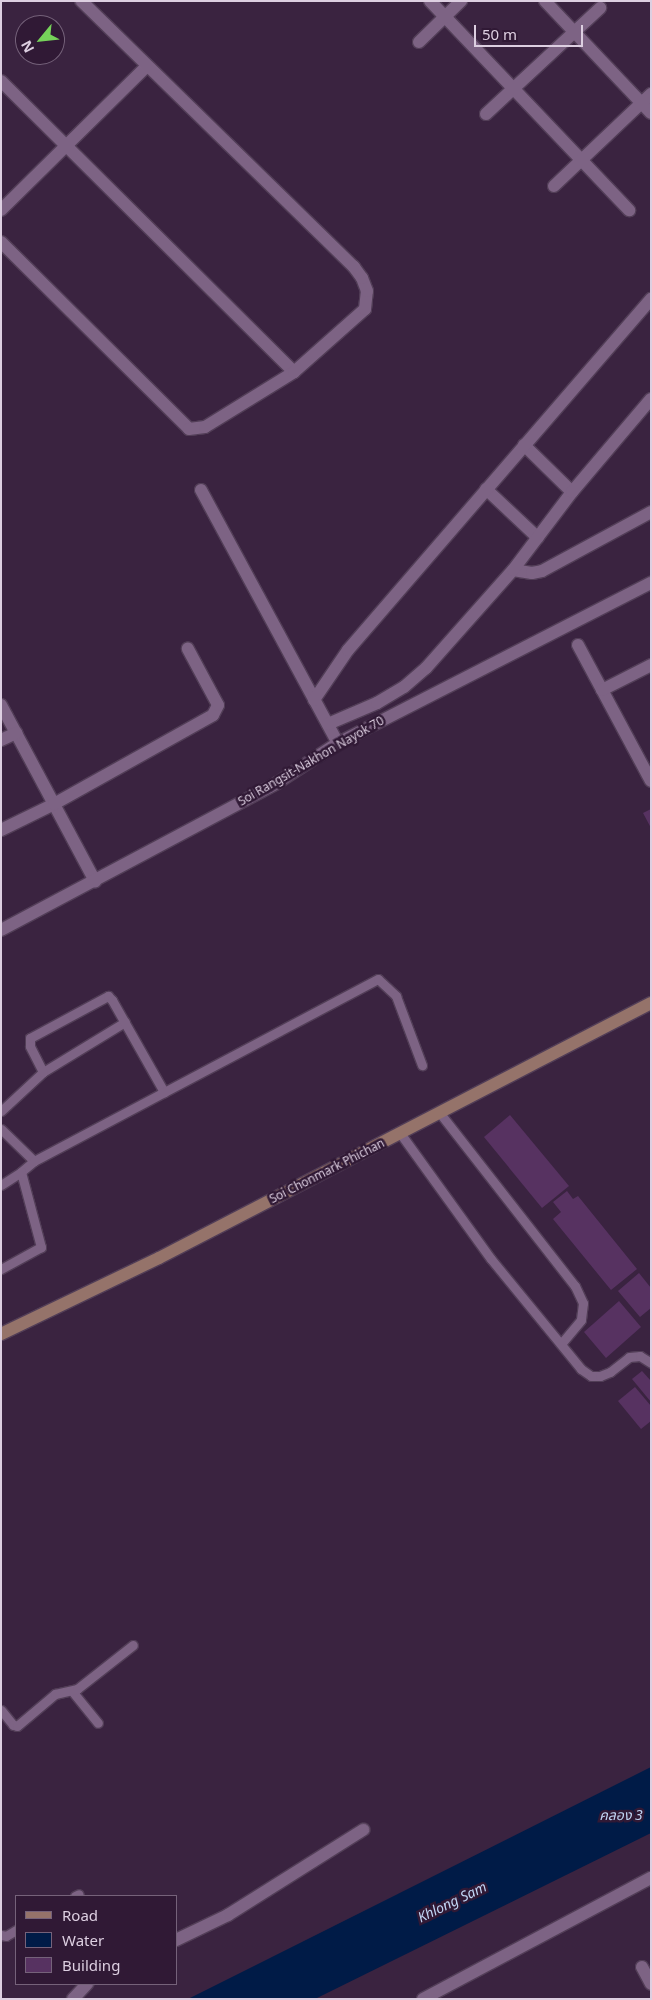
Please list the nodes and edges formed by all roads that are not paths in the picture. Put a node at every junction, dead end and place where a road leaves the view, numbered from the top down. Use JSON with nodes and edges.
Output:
{"nodes":[{"id":1,"x":81,"y":1,"type":"edge"},
{"id":2,"x":430,"y":1,"type":"edge"},
{"id":3,"x":461,"y":1,"type":"edge"},
{"id":4,"x":545,"y":1,"type":"edge"},
{"id":5,"x":600,"y":8,"type":"dead end"},
{"id":6,"x":444,"y":17,"type":"junction"},
{"id":7,"x":573,"y":31,"type":"junction"},
{"id":8,"x":419,"y":42,"type":"dead end"},
{"id":9,"x":147,"y":66,"type":"junction"},
{"id":10,"x":1,"y":81,"type":"edge"},
{"id":11,"x":513,"y":88,"type":"junction"},
{"id":12,"x":651,"y":94,"type":"edge"},
{"id":13,"x":641,"y":103,"type":"junction"},
{"id":14,"x":651,"y":113,"type":"edge"},
{"id":15,"x":486,"y":114,"type":"dead end"},
{"id":16,"x":67,"y":145,"type":"junction"},
{"id":17,"x":582,"y":160,"type":"junction"},
{"id":18,"x":554,"y":186,"type":"dead end"},
{"id":19,"x":1,"y":210,"type":"edge"},
{"id":20,"x":629,"y":210,"type":"dead end"},
{"id":21,"x":1,"y":242,"type":"edge"},
{"id":22,"x":651,"y":299,"type":"edge"},
{"id":23,"x":294,"y":372,"type":"junction"},
{"id":24,"x":651,"y":399,"type":"edge"},
{"id":25,"x":524,"y":445,"type":"junction"},
{"id":26,"x":486,"y":489,"type":"junction"},
{"id":27,"x":201,"y":490,"type":"dead end"},
{"id":28,"x":572,"y":492,"type":"junction"},
{"id":29,"x":651,"y":512,"type":"edge"},
{"id":30,"x":538,"y":538,"type":"junction"},
{"id":31,"x":513,"y":570,"type":"junction"},
{"id":32,"x":651,"y":583,"type":"edge"},
{"id":33,"x":578,"y":645,"type":"dead end"},
{"id":34,"x":188,"y":649,"type":"dead end"},
{"id":35,"x":651,"y":666,"type":"edge"},
{"id":36,"x":602,"y":690,"type":"junction"},
{"id":37,"x":314,"y":700,"type":"junction"},
{"id":38,"x":1,"y":705,"type":"edge"},
{"id":39,"x":328,"y":724,"type":"junction"},
{"id":40,"x":16,"y":732,"type":"junction"},
{"id":41,"x":1,"y":740,"type":"edge"},
{"id":42,"x":338,"y":743,"type":"junction"},
{"id":43,"x":651,"y":782,"type":"edge"},
{"id":44,"x":54,"y":804,"type":"junction"},
{"id":45,"x":1,"y":830,"type":"edge"},
{"id":46,"x":95,"y":881,"type":"junction"},
{"id":47,"x":1,"y":930,"type":"edge"},
{"id":48,"x":651,"y":1003,"type":"edge"},
{"id":49,"x":125,"y":1022,"type":"junction"},
{"id":50,"x":422,"y":1065,"type":"dead end"},
{"id":51,"x":44,"y":1072,"type":"junction"},
{"id":52,"x":164,"y":1092,"type":"junction"},
{"id":53,"x":1,"y":1111,"type":"edge"},
{"id":54,"x":439,"y":1112,"type":"junction"},
{"id":55,"x":1,"y":1129,"type":"edge"},
{"id":56,"x":400,"y":1133,"type":"junction"},
{"id":57,"x":34,"y":1161,"type":"junction"},
{"id":58,"x":21,"y":1172,"type":"junction"},
{"id":59,"x":1,"y":1185,"type":"edge"},
{"id":60,"x":1,"y":1270,"type":"edge"},
{"id":61,"x":1,"y":1334,"type":"edge"},
{"id":62,"x":561,"y":1344,"type":"junction"},
{"id":63,"x":651,"y":1363,"type":"edge"},
{"id":64,"x":133,"y":1645,"type":"dead end"},
{"id":65,"x":72,"y":1690,"type":"junction"},
{"id":66,"x":1,"y":1710,"type":"edge"},
{"id":67,"x":98,"y":1723,"type":"dead end"},
{"id":68,"x":364,"y":1830,"type":"dead end"},
{"id":69,"x":651,"y":1878,"type":"edge"},
{"id":70,"x":15,"y":1931,"type":"edge"},
{"id":71,"x":1,"y":1935,"type":"edge"},
{"id":72,"x":178,"y":1939,"type":"edge"},
{"id":73,"x":642,"y":1967,"type":"dead end"},
{"id":74,"x":651,"y":1984,"type":"edge"},
{"id":75,"x":86,"y":1985,"type":"edge"},
{"id":76,"x":72,"y":1999,"type":"edge"},
{"id":77,"x":423,"y":1999,"type":"edge"}],
"edges":[{"from":1,"to":9,"type":"street"},
{"from":2,"to":6,"type":"street"},
{"from":3,"to":6,"type":"street"},
{"from":4,"to":7,"type":"street"},
{"from":5,"to":7,"type":"street"},
{"from":6,"to":8,"type":"street"},
{"from":6,"to":11,"type":"street"},
{"from":7,"to":11,"type":"street"},
{"from":7,"to":13,"type":"street"},
{"from":9,"to":16,"type":"street"},
{"from":9,"to":23,"type":"street"},
{"from":10,"to":16,"type":"street"},
{"from":11,"to":15,"type":"street"},
{"from":11,"to":17,"type":"street"},
{"from":12,"to":13,"type":"street"},
{"from":13,"to":14,"type":"street"},
{"from":13,"to":17,"type":"street"},
{"from":16,"to":19,"type":"street"},
{"from":16,"to":23,"type":"street"},
{"from":17,"to":18,"type":"street"},
{"from":17,"to":20,"type":"street"},
{"from":21,"to":23,"type":"street"},
{"from":22,"to":25,"type":"street"},
{"from":24,"to":28,"type":"street"},
{"from":25,"to":26,"type":"street"},
{"from":25,"to":28,"type":"street"},
{"from":26,"to":30,"type":"street"},
{"from":26,"to":37,"type":"street"},
{"from":27,"to":37,"type":"street"},
{"from":28,"to":30,"type":"street"},
{"from":29,"to":31,"type":"street"},
{"from":30,"to":31,"type":"street"},
{"from":31,"to":39,"type":"street"},
{"from":32,"to":42,"type":"street","name":"Soi Rangsit-Nakhon Nayok 70"},
{"from":33,"to":36,"type":"street"},
{"from":34,"to":44,"type":"street"},
{"from":35,"to":36,"type":"street"},
{"from":36,"to":43,"type":"street"},
{"from":37,"to":39,"type":"street"},
{"from":38,"to":40,"type":"street"},
{"from":39,"to":42,"type":"street"},
{"from":40,"to":41,"type":"street"},
{"from":40,"to":44,"type":"street"},
{"from":42,"to":46,"type":"street","name":"Soi Rangsit-Nakhon Nayok 70"},
{"from":44,"to":45,"type":"street"},
{"from":44,"to":46,"type":"street"},
{"from":46,"to":47,"type":"street","name":"Soi Rangsit-Nakhon Nayok 70"},
{"from":48,"to":54,"type":"street","name":"Soi Chonmark Phichan"},
{"from":49,"to":51,"type":"lane"},
{"from":49,"to":51,"type":"lane"},
{"from":49,"to":52,"type":"lane"},
{"from":50,"to":52,"type":"lane"},
{"from":51,"to":53,"type":"lane"},
{"from":52,"to":57,"type":"lane"},
{"from":54,"to":56,"type":"street","name":"Soi Chonmark Phichan"},
{"from":54,"to":62,"type":"lane"},
{"from":55,"to":57,"type":"lane"},
{"from":56,"to":61,"type":"street","name":"Soi Chonmark Phichan"},
{"from":56,"to":62,"type":"lane"},
{"from":57,"to":58,"type":"lane"},
{"from":58,"to":59,"type":"lane"},
{"from":58,"to":60,"type":"lane"},
{"from":62,"to":63,"type":"lane"},
{"from":64,"to":65,"type":"lane"},
{"from":65,"to":66,"type":"lane"},
{"from":65,"to":67,"type":"lane"},
{"from":68,"to":72,"type":"street"},
{"from":69,"to":77,"type":"street"},
{"from":70,"to":71,"type":"lane"},
{"from":73,"to":74,"type":"street"},
{"from":75,"to":76,"type":"street"}]}
